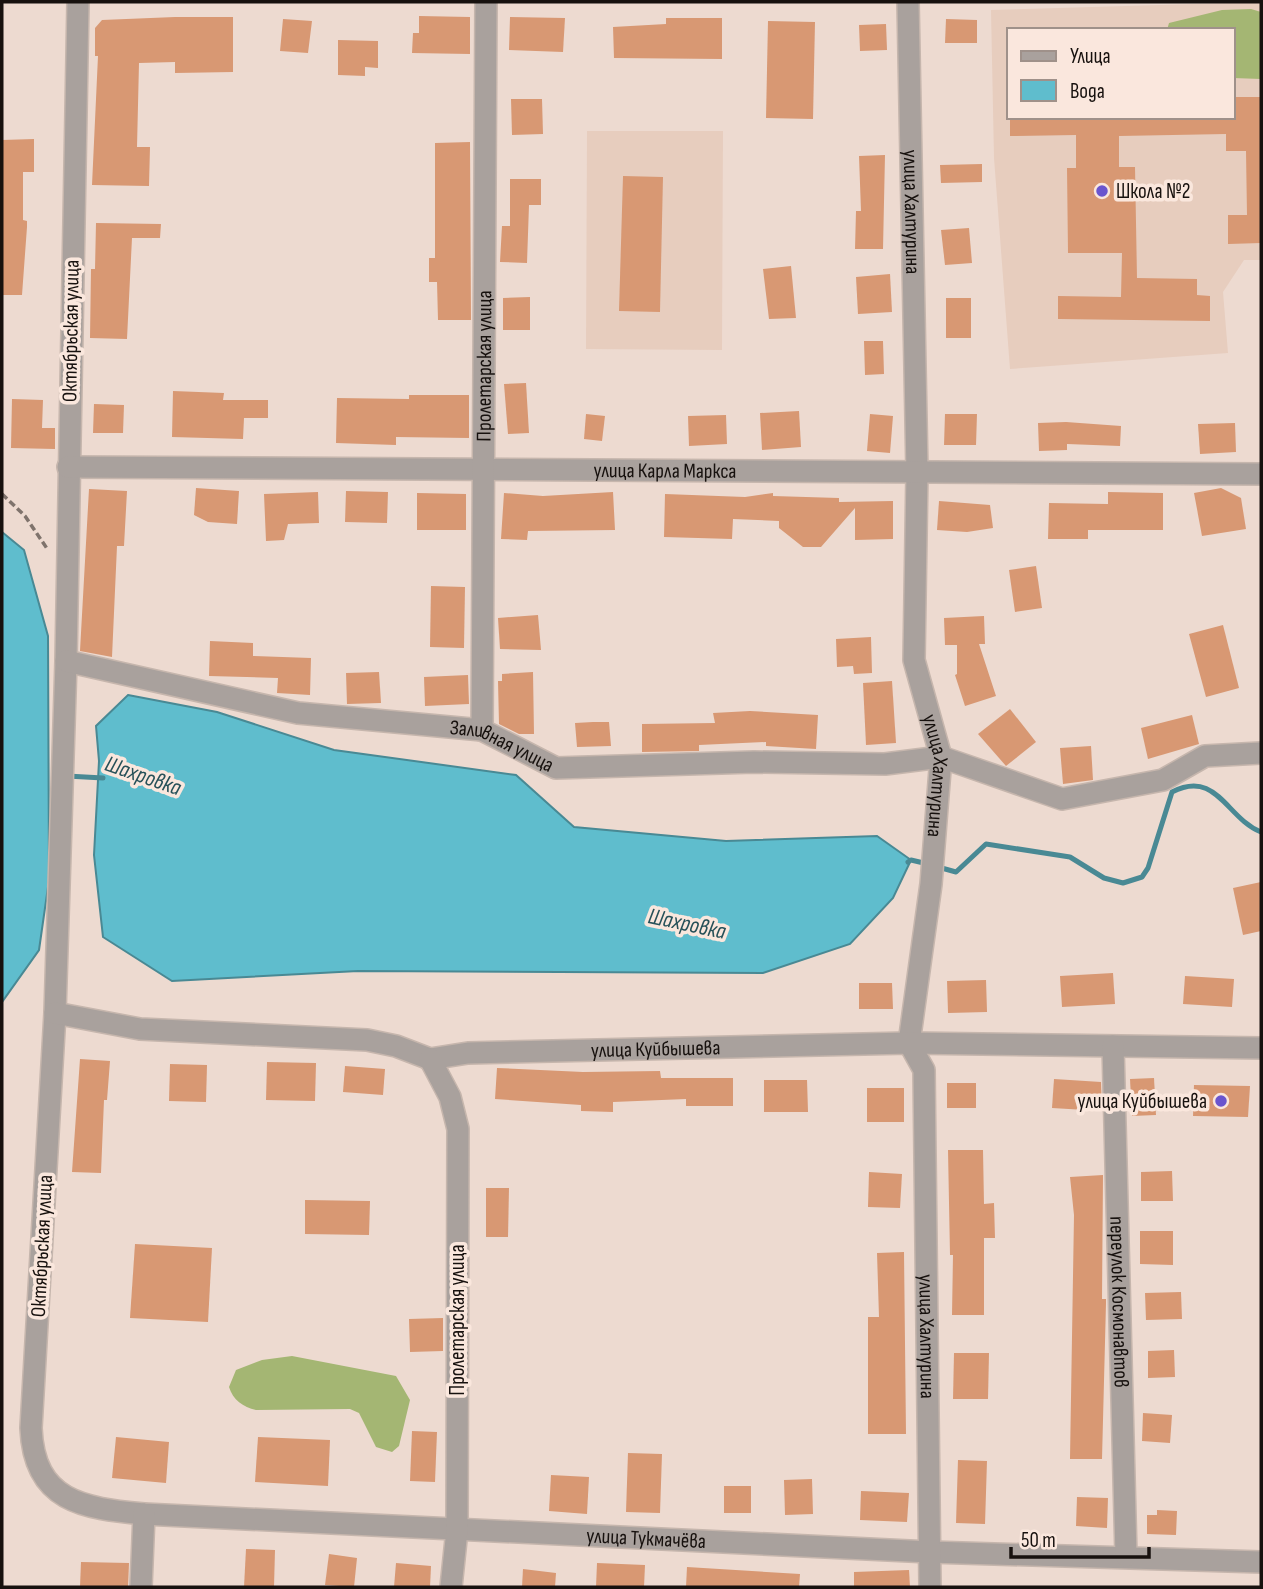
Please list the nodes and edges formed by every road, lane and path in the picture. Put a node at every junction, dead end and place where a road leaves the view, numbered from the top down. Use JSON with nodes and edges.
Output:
{"nodes":[{"id":1,"x":78,"y":2,"type":"edge"},
{"id":2,"x":486,"y":2,"type":"edge"},
{"id":3,"x":908,"y":2,"type":"edge"},
{"id":4,"x":68,"y":467,"type":"junction"},
{"id":5,"x":485,"y":470,"type":"junction"},
{"id":6,"x":917,"y":472,"type":"junction"},
{"id":7,"x":1261,"y":474,"type":"edge"},
{"id":8,"x":2,"y":494,"type":"edge"},
{"id":9,"x":68,"y":578,"type":"junction"},
{"id":10,"x":66,"y":661,"type":"junction"},
{"id":11,"x":482,"y":730,"type":"junction"},
{"id":12,"x":1261,"y":753,"type":"edge"},
{"id":13,"x":941,"y":757,"type":"junction"},
{"id":14,"x":55,"y":1013,"type":"junction"},
{"id":15,"x":909,"y":1044,"type":"junction"},
{"id":16,"x":1113,"y":1046,"type":"junction"},
{"id":17,"x":1261,"y":1048,"type":"edge"},
{"id":18,"x":430,"y":1059,"type":"junction"},
{"id":19,"x":44,"y":1476,"type":"joint"},
{"id":20,"x":144,"y":1514,"type":"junction"},
{"id":21,"x":457,"y":1531,"type":"junction"},
{"id":22,"x":930,"y":1552,"type":"junction"},
{"id":23,"x":1126,"y":1556,"type":"junction"},
{"id":24,"x":1261,"y":1562,"type":"edge"},
{"id":25,"x":141,"y":1587,"type":"edge"},
{"id":26,"x":451,"y":1587,"type":"edge"},
{"id":27,"x":930,"y":1587,"type":"edge"}],
"edges":[{"from":1,"to":4,"type":"street","name":"Октябрьская улица"},
{"from":2,"to":5,"type":"street","name":"Пролетарская улица"},
{"from":3,"to":6,"type":"street","name":"улица Халтурина"},
{"from":4,"to":5,"type":"street","name":"улица Карла Маркса"},
{"from":4,"to":9,"type":"street","name":"Октябрьская улица"},
{"from":5,"to":6,"type":"street","name":"улица Карла Маркса"},
{"from":5,"to":11,"type":"street","name":"Пролетарская улица"},
{"from":6,"to":7,"type":"street","name":"улица Карла Маркса"},
{"from":6,"to":13,"type":"street","name":"улица Халтурина"},
{"from":8,"to":9,"type":"path"},
{"from":9,"to":10,"type":"street","name":"Октябрьская улица"},
{"from":10,"to":11,"type":"street","name":"Заливная улица"},
{"from":10,"to":14,"type":"street","name":"Октябрьская улица"},
{"from":11,"to":13,"type":"street","name":"Заливная улица"},
{"from":12,"to":13,"type":"street"},
{"from":13,"to":15,"type":"street","name":"улица Халтурина"},
{"from":14,"to":18,"type":"street"},
{"from":14,"to":19,"type":"street","name":"Октябрьская улица"},
{"from":15,"to":16,"type":"street","name":"улица Куйбышева"},
{"from":15,"to":18,"type":"street","name":"улица Куйбышева"},
{"from":15,"to":22,"type":"street","name":"улица Халтурина"},
{"from":16,"to":17,"type":"street","name":"улица Куйбышева"},
{"from":16,"to":23,"type":"street","name":"переулок Космонавтов"},
{"from":18,"to":21,"type":"street","name":"Пролетарская улица"},
{"from":19,"to":20,"type":"street","name":"улица Тукмачёва"},
{"from":20,"to":21,"type":"street","name":"улица Тукмачёва"},
{"from":20,"to":25,"type":"street"},
{"from":21,"to":22,"type":"street","name":"улица Тукмачёва"},
{"from":21,"to":26,"type":"street","name":"Пролетарская улица"},
{"from":22,"to":23,"type":"street","name":"улица Тукмачёва"},
{"from":22,"to":27,"type":"street","name":"улица Халтурина"},
{"from":23,"to":24,"type":"street","name":"улица Тукмачёва"}]}
